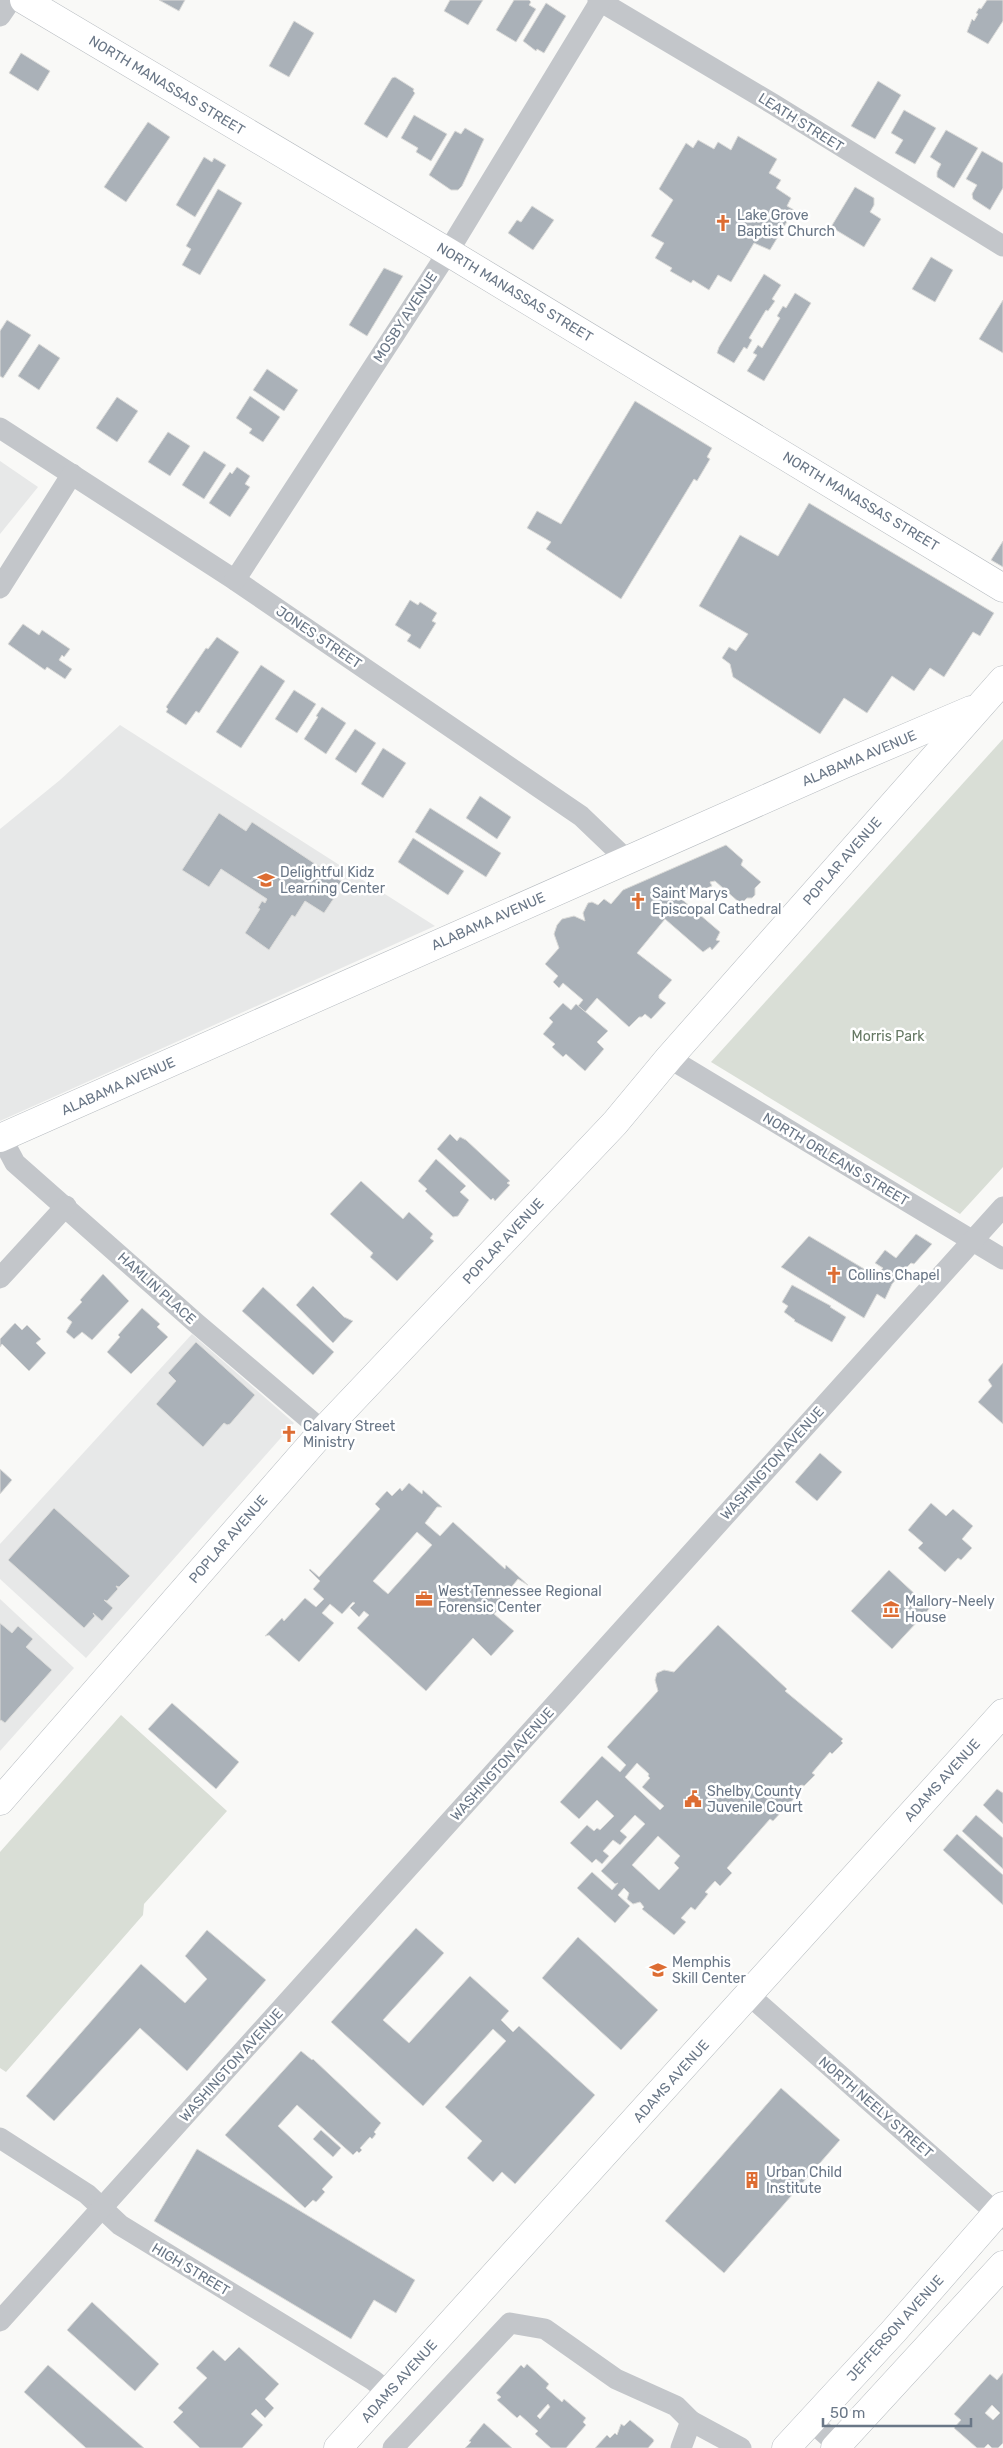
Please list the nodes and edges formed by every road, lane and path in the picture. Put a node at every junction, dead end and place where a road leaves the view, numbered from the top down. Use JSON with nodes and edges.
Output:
{"nodes":[{"id":1,"x":11,"y":0,"type":"edge"},
{"id":2,"x":24,"y":0,"type":"edge"},
{"id":3,"x":600,"y":0,"type":"edge"},
{"id":4,"x":0,"y":16,"type":"edge"},
{"id":5,"x":1003,"y":246,"type":"edge"},
{"id":6,"x":448,"y":252,"type":"junction"},
{"id":7,"x":0,"y":428,"type":"edge"},
{"id":8,"x":72,"y":474,"type":"junction"},
{"id":9,"x":236,"y":580,"type":"junction"},
{"id":10,"x":0,"y":588,"type":"edge"},
{"id":11,"x":1003,"y":588,"type":"edge"},
{"id":12,"x":1003,"y":680,"type":"edge"},
{"id":13,"x":977,"y":707,"type":"junction"},
{"id":14,"x":627,"y":860,"type":"junction"},
{"id":15,"x":669,"y":1058,"type":"junction"},
{"id":16,"x":0,"y":1138,"type":"edge"},
{"id":17,"x":66,"y":1206,"type":"junction"},
{"id":18,"x":1003,"y":1207,"type":"edge"},
{"id":19,"x":971,"y":1241,"type":"junction"},
{"id":20,"x":1003,"y":1259,"type":"edge"},
{"id":21,"x":0,"y":1278,"type":"edge"},
{"id":22,"x":324,"y":1431,"type":"junction"},
{"id":23,"x":1003,"y":1713,"type":"edge"},
{"id":24,"x":0,"y":1801,"type":"edge"},
{"id":25,"x":749,"y":1995,"type":"junction"},
{"id":26,"x":0,"y":2138,"type":"edge"},
{"id":27,"x":102,"y":2210,"type":"junction"},
{"id":28,"x":1001,"y":2212,"type":"edge"},
{"id":29,"x":1003,"y":2265,"type":"edge"},
{"id":30,"x":0,"y":2321,"type":"edge"},
{"id":31,"x":388,"y":2392,"type":"junction"},
{"id":32,"x":691,"y":2421,"type":"junction"},
{"id":33,"x":811,"y":2421,"type":"junction"},
{"id":34,"x":838,"y":2447,"type":"edge"},
{"id":35,"x":338,"y":2448,"type":"edge"},
{"id":36,"x":393,"y":2448,"type":"edge"},
{"id":37,"x":681,"y":2448,"type":"edge"},
{"id":38,"x":741,"y":2448,"type":"edge"},
{"id":39,"x":786,"y":2448,"type":"edge"}],
"edges":[{"from":1,"to":4,"type":"street"},
{"from":2,"to":6,"type":"street","name":"NORTH MANASSAS STREET"},
{"from":3,"to":5,"type":"street","name":"LEATH STREET"},
{"from":3,"to":6,"type":"street","name":"MOSBY AVENUE"},
{"from":6,"to":9,"type":"street","name":"MOSBY AVENUE"},
{"from":6,"to":11,"type":"street","name":"NORTH MANASSAS STREET"},
{"from":7,"to":8,"type":"street","name":"JONES STREET"},
{"from":8,"to":9,"type":"street","name":"JONES STREET"},
{"from":8,"to":10,"type":"street"},
{"from":9,"to":14,"type":"street","name":"JONES STREET"},
{"from":12,"to":13,"type":"street","name":"POPLAR AVENUE"},
{"from":13,"to":14,"type":"street","name":"ALABAMA AVENUE"},
{"from":13,"to":15,"type":"street","name":"POPLAR AVENUE"},
{"from":14,"to":16,"type":"street","name":"ALABAMA AVENUE"},
{"from":15,"to":19,"type":"street","name":"NORTH ORLEANS STREET"},
{"from":15,"to":22,"type":"street","name":"POPLAR AVENUE"},
{"from":16,"to":17,"type":"street","name":"HAMLIN PLACE"},
{"from":17,"to":21,"type":"street"},
{"from":17,"to":22,"type":"street","name":"HAMLIN PLACE"},
{"from":18,"to":19,"type":"street","name":"WASHINGTON AVENUE"},
{"from":19,"to":20,"type":"street","name":"NORTH ORLEANS STREET"},
{"from":19,"to":27,"type":"street","name":"WASHINGTON AVENUE"},
{"from":22,"to":24,"type":"street","name":"POPLAR AVENUE"},
{"from":23,"to":25,"type":"street","name":"ADAMS AVENUE"},
{"from":25,"to":28,"type":"street","name":"NORTH NEELY STREET"},
{"from":25,"to":31,"type":"street","name":"ADAMS AVENUE"},
{"from":26,"to":27,"type":"street","name":"HIGH STREET"},
{"from":27,"to":30,"type":"street","name":"WASHINGTON AVENUE"},
{"from":27,"to":31,"type":"street","name":"HIGH STREET"},
{"from":28,"to":33,"type":"street","name":"JEFFERSON AVENUE"},
{"from":29,"to":34,"type":"street"},
{"from":31,"to":35,"type":"street","name":"ADAMS AVENUE"},
{"from":32,"to":36,"type":"street"},
{"from":32,"to":37,"type":"street"},
{"from":32,"to":38,"type":"street"},
{"from":33,"to":34,"type":"street"},
{"from":33,"to":39,"type":"street","name":"JEFFERSON AVENUE"}]}
